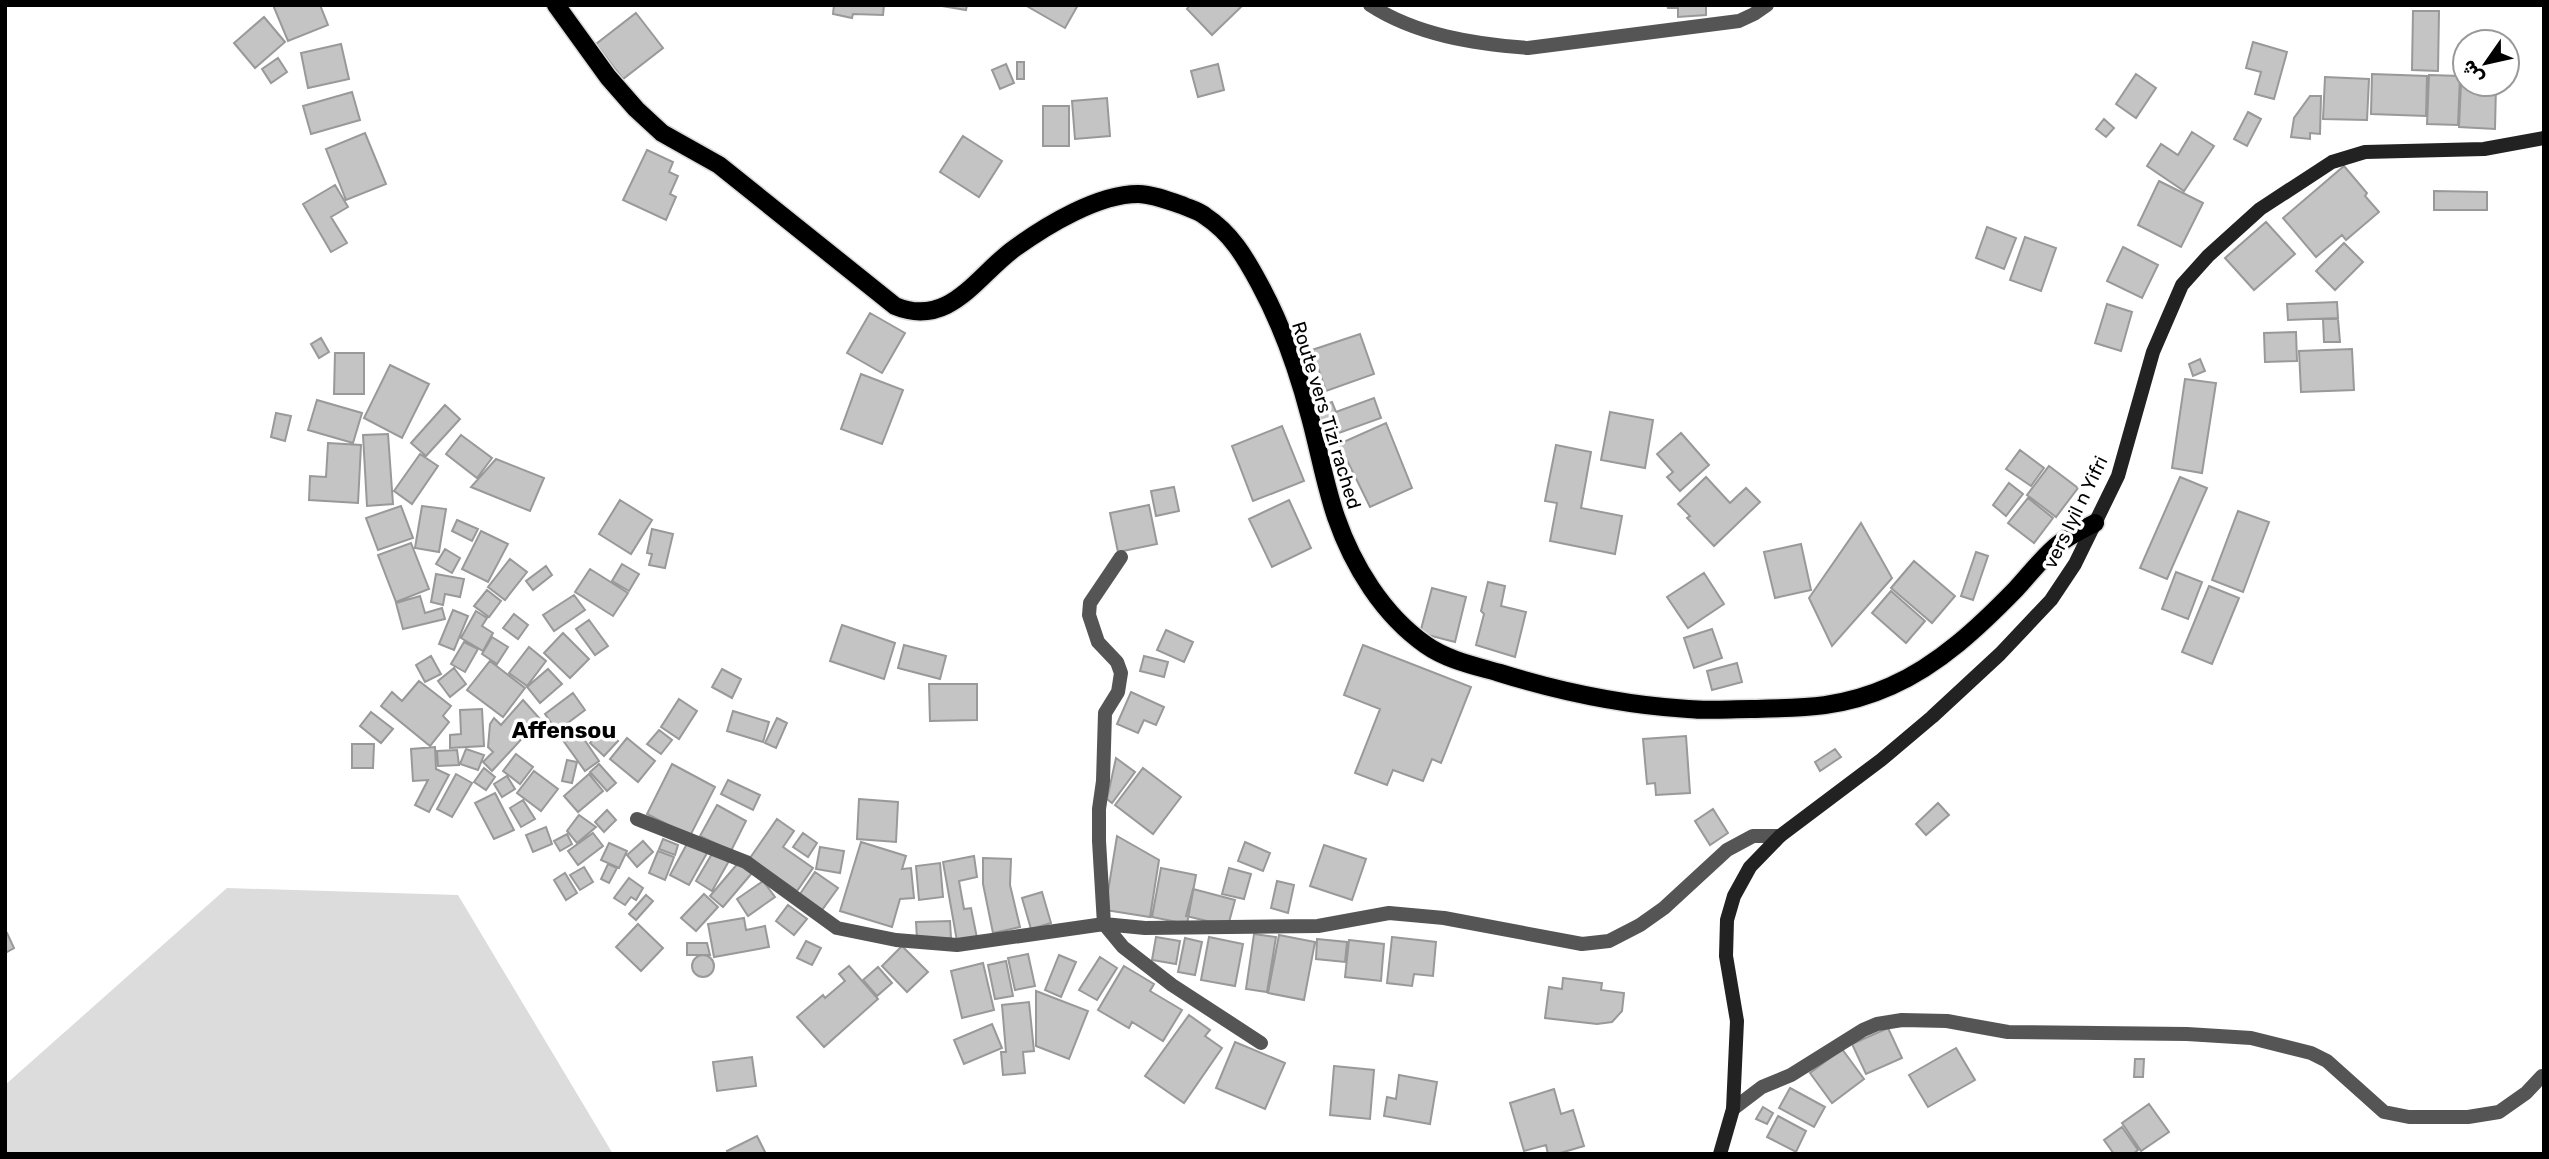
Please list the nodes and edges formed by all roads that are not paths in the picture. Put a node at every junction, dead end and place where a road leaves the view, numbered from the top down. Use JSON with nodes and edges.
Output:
{"nodes":[{"id":1,"x":556,"y":5,"type":"edge"},
{"id":2,"x":1370,"y":5,"type":"edge"},
{"id":3,"x":1767,"y":5,"type":"edge"},
{"id":4,"x":2544,"y":138,"type":"edge"},
{"id":5,"x":2095,"y":523,"type":"junction"},
{"id":6,"x":1121,"y":558,"type":"dead end"},
{"id":7,"x":637,"y":819,"type":"dead end"},
{"id":8,"x":1780,"y":836,"type":"junction"},
{"id":9,"x":1104,"y":924,"type":"junction"},
{"id":10,"x":1261,"y":1043,"type":"dead end"},
{"id":11,"x":2542,"y":1076,"type":"edge"},
{"id":12,"x":1733,"y":1109,"type":"junction"},
{"id":13,"x":1720,"y":1154,"type":"edge"}],
"edges":[{"from":1,"to":5,"type":"main road","name":"Route vers Tizi rached"},
{"from":2,"to":3,"type":"street"},
{"from":4,"to":5,"type":"main road","name":"vers Iγil n Yifri"},
{"from":5,"to":8,"type":"main road","name":"vers Iγil n Yifri"},
{"from":6,"to":9,"type":"street"},
{"from":7,"to":9,"type":"street"},
{"from":8,"to":9,"type":"street"},
{"from":8,"to":12,"type":"main road","name":"vers Iγil n Yifri"},
{"from":9,"to":10,"type":"street"},
{"from":11,"to":12,"type":"street"},
{"from":12,"to":13,"type":"main road","name":"vers Iγil n Yifri"}]}
